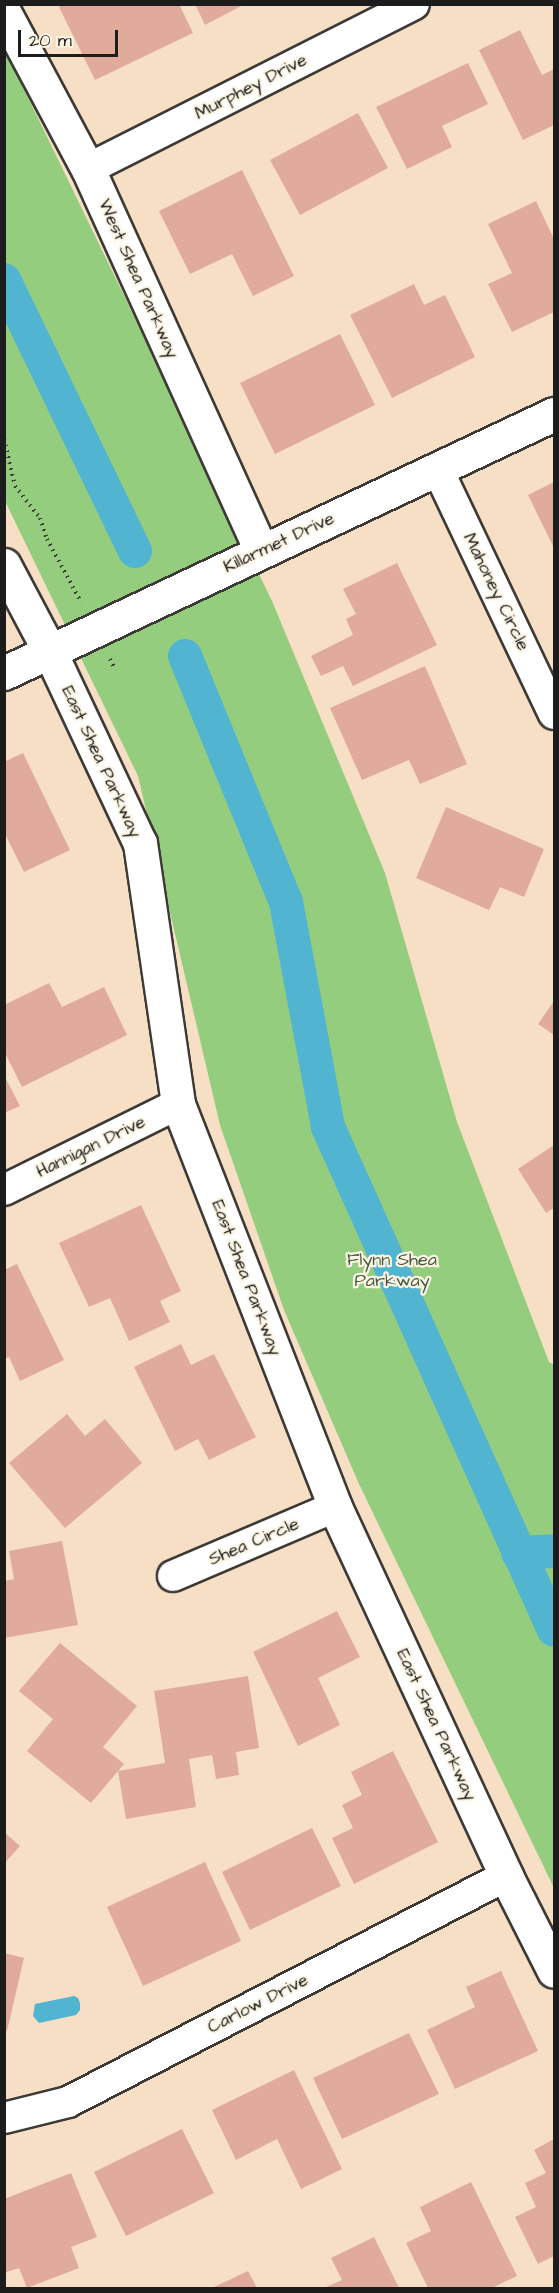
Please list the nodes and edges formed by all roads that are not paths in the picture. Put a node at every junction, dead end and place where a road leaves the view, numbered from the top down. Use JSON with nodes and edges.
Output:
{"nodes":[{"id":1,"x":414,"y":4,"type":"edge"},
{"id":2,"x":4,"y":12,"type":"edge"},
{"id":3,"x":88,"y":169,"type":"junction"},
{"id":4,"x":555,"y":414,"type":"edge"},
{"id":5,"x":438,"y":470,"type":"junction"},
{"id":6,"x":261,"y":551,"type":"junction"},
{"id":7,"x":4,"y":565,"type":"edge"},
{"id":8,"x":49,"y":650,"type":"junction"},
{"id":9,"x":4,"y":672,"type":"edge"},
{"id":10,"x":555,"y":714,"type":"edge"},
{"id":11,"x":178,"y":1104,"type":"junction"},
{"id":12,"x":4,"y":1190,"type":"edge"},
{"id":13,"x":335,"y":1508,"type":"junction"},
{"id":14,"x":173,"y":1576,"type":"dead end"},
{"id":15,"x":506,"y":1876,"type":"junction"},
{"id":16,"x":555,"y":1971,"type":"edge"},
{"id":17,"x":4,"y":2118,"type":"edge"}],
"edges":[{"from":1,"to":3,"type":"street","name":"Murphey Drive"},
{"from":2,"to":3,"type":"street","name":"West Shea Parkway"},
{"from":3,"to":6,"type":"street","name":"West Shea Parkway"},
{"from":4,"to":5,"type":"street","name":"Killarmet Drive"},
{"from":5,"to":6,"type":"street","name":"Killarmet Drive"},
{"from":5,"to":10,"type":"street","name":"Mahoney Circle"},
{"from":6,"to":8,"type":"street","name":"Killarmet Drive"},
{"from":7,"to":8,"type":"street","name":"East Shea Parkway"},
{"from":8,"to":9,"type":"street","name":"Killarmet Drive"},
{"from":8,"to":11,"type":"street","name":"East Shea Parkway"},
{"from":11,"to":12,"type":"street","name":"Hannigan Drive"},
{"from":11,"to":13,"type":"street","name":"East Shea Parkway"},
{"from":13,"to":14,"type":"street","name":"Shea Circle"},
{"from":13,"to":15,"type":"street","name":"East Shea Parkway"},
{"from":15,"to":16,"type":"street","name":"East Shea Parkway"},
{"from":15,"to":17,"type":"street","name":"Carlow Drive"}]}
